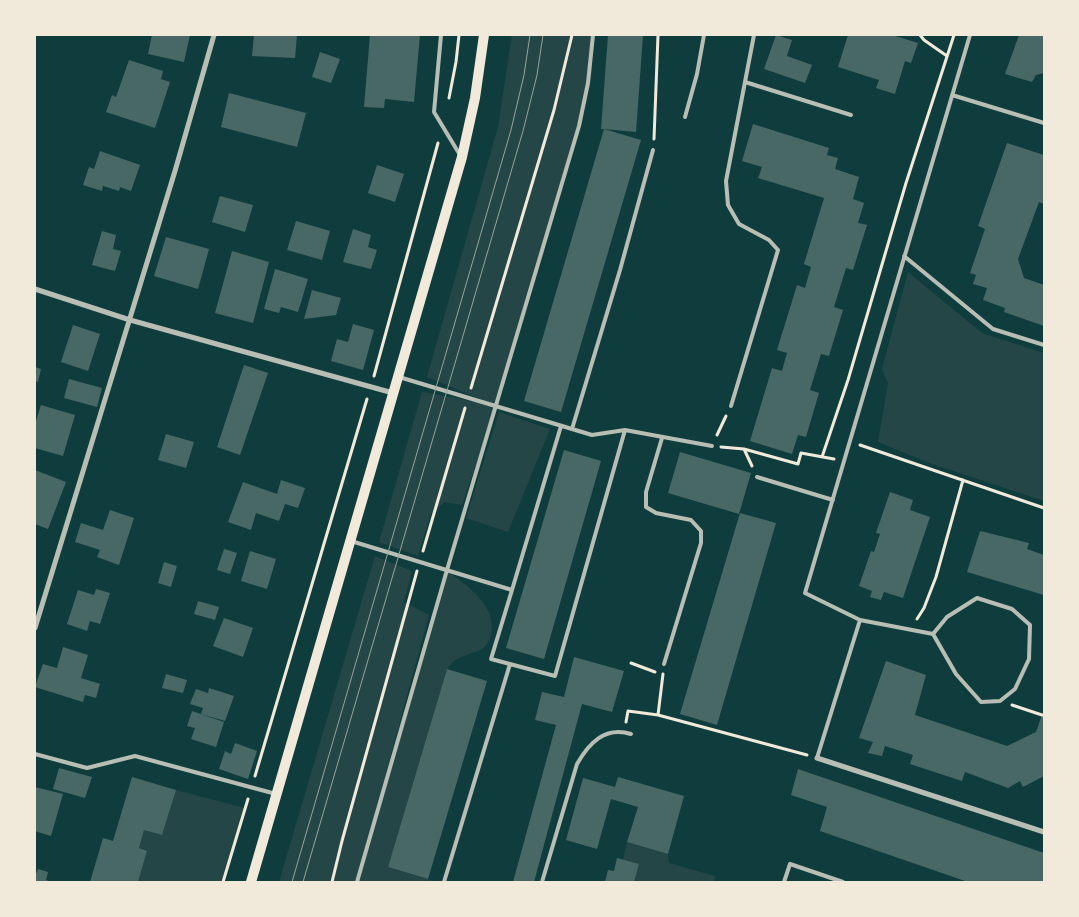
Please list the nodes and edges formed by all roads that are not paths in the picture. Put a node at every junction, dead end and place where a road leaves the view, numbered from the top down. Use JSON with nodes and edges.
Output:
{"nodes":[{"id":1,"x":214,"y":35,"type":"edge"},
{"id":2,"x":440,"y":35,"type":"edge"},
{"id":3,"x":484,"y":35,"type":"edge"},
{"id":4,"x":593,"y":35,"type":"edge"},
{"id":5,"x":704,"y":35,"type":"edge"},
{"id":6,"x":754,"y":35,"type":"edge"},
{"id":7,"x":970,"y":35,"type":"edge"},
{"id":8,"x":745,"y":82,"type":"junction"},
{"id":9,"x":952,"y":95,"type":"junction"},
{"id":10,"x":851,"y":115,"type":"dead end"},
{"id":11,"x":685,"y":117,"type":"dead end"},
{"id":12,"x":1044,"y":124,"type":"edge"},
{"id":13,"x":653,"y":150,"type":"road end"},
{"id":14,"x":462,"y":157,"type":"junction"},
{"id":15,"x":904,"y":256,"type":"junction"},
{"id":16,"x":35,"y":289,"type":"edge"},
{"id":17,"x":130,"y":320,"type":"junction"},
{"id":18,"x":1044,"y":346,"type":"edge"},
{"id":19,"x":399,"y":377,"type":"junction"},
{"id":20,"x":394,"y":393,"type":"junction"},
{"id":21,"x":496,"y":406,"type":"junction"},
{"id":22,"x":731,"y":406,"type":"road end"},
{"id":23,"x":562,"y":426,"type":"junction"},
{"id":24,"x":572,"y":429,"type":"junction"},
{"id":25,"x":625,"y":430,"type":"junction"},
{"id":26,"x":662,"y":438,"type":"junction"},
{"id":27,"x":712,"y":446,"type":"road end"},
{"id":28,"x":757,"y":477,"type":"road end"},
{"id":29,"x":832,"y":500,"type":"junction"},
{"id":30,"x":351,"y":541,"type":"junction"},
{"id":31,"x":446,"y":570,"type":"junction"},
{"id":32,"x":512,"y":590,"type":"junction"},
{"id":33,"x":860,"y":620,"type":"junction"},
{"id":34,"x":35,"y":628,"type":"edge"},
{"id":35,"x":933,"y":634,"type":"junction"},
{"id":36,"x":510,"y":664,"type":"junction"},
{"id":37,"x":664,"y":664,"type":"road end"},
{"id":38,"x":631,"y":734,"type":"dead end"},
{"id":39,"x":35,"y":754,"type":"edge"},
{"id":40,"x":818,"y":758,"type":"joint"},
{"id":41,"x":276,"y":794,"type":"junction"},
{"id":42,"x":1044,"y":832,"type":"edge"},
{"id":43,"x":251,"y":882,"type":"edge"},
{"id":44,"x":357,"y":882,"type":"edge"},
{"id":45,"x":444,"y":882,"type":"edge"},
{"id":46,"x":542,"y":882,"type":"edge"},
{"id":47,"x":784,"y":882,"type":"edge"},
{"id":48,"x":843,"y":882,"type":"edge"}],
"edges":[{"from":1,"to":17,"type":"street"},
{"from":2,"to":14,"type":"lane"},
{"from":3,"to":14,"type":"main road"},
{"from":4,"to":21,"type":"lane"},
{"from":5,"to":11,"type":"lane"},
{"from":6,"to":8,"type":"lane"},
{"from":7,"to":9,"type":"lane"},
{"from":8,"to":10,"type":"lane"},
{"from":8,"to":22,"type":"lane"},
{"from":9,"to":12,"type":"lane"},
{"from":9,"to":15,"type":"lane"},
{"from":13,"to":24,"type":"lane"},
{"from":14,"to":19,"type":"main road"},
{"from":15,"to":18,"type":"lane"},
{"from":15,"to":29,"type":"lane"},
{"from":16,"to":17,"type":"street"},
{"from":17,"to":20,"type":"street"},
{"from":17,"to":34,"type":"street"},
{"from":19,"to":20,"type":"main road"},
{"from":19,"to":21,"type":"lane"},
{"from":20,"to":30,"type":"main road"},
{"from":21,"to":23,"type":"lane"},
{"from":21,"to":31,"type":"lane"},
{"from":23,"to":24,"type":"lane"},
{"from":23,"to":32,"type":"lane"},
{"from":24,"to":25,"type":"lane"},
{"from":25,"to":26,"type":"lane"},
{"from":25,"to":36,"type":"lane"},
{"from":26,"to":27,"type":"lane"},
{"from":26,"to":37,"type":"lane"},
{"from":28,"to":29,"type":"lane"},
{"from":29,"to":33,"type":"lane"},
{"from":30,"to":31,"type":"lane"},
{"from":30,"to":41,"type":"main road"},
{"from":31,"to":32,"type":"lane"},
{"from":31,"to":44,"type":"lane"},
{"from":32,"to":36,"type":"lane"},
{"from":33,"to":35,"type":"lane"},
{"from":33,"to":40,"type":"lane"},
{"from":35,"to":35,"type":"lane"},
{"from":36,"to":45,"type":"lane"},
{"from":38,"to":46,"type":"lane"},
{"from":39,"to":41,"type":"lane"},
{"from":40,"to":42,"type":"street"},
{"from":41,"to":43,"type":"main road"},
{"from":47,"to":48,"type":"lane"}]}
